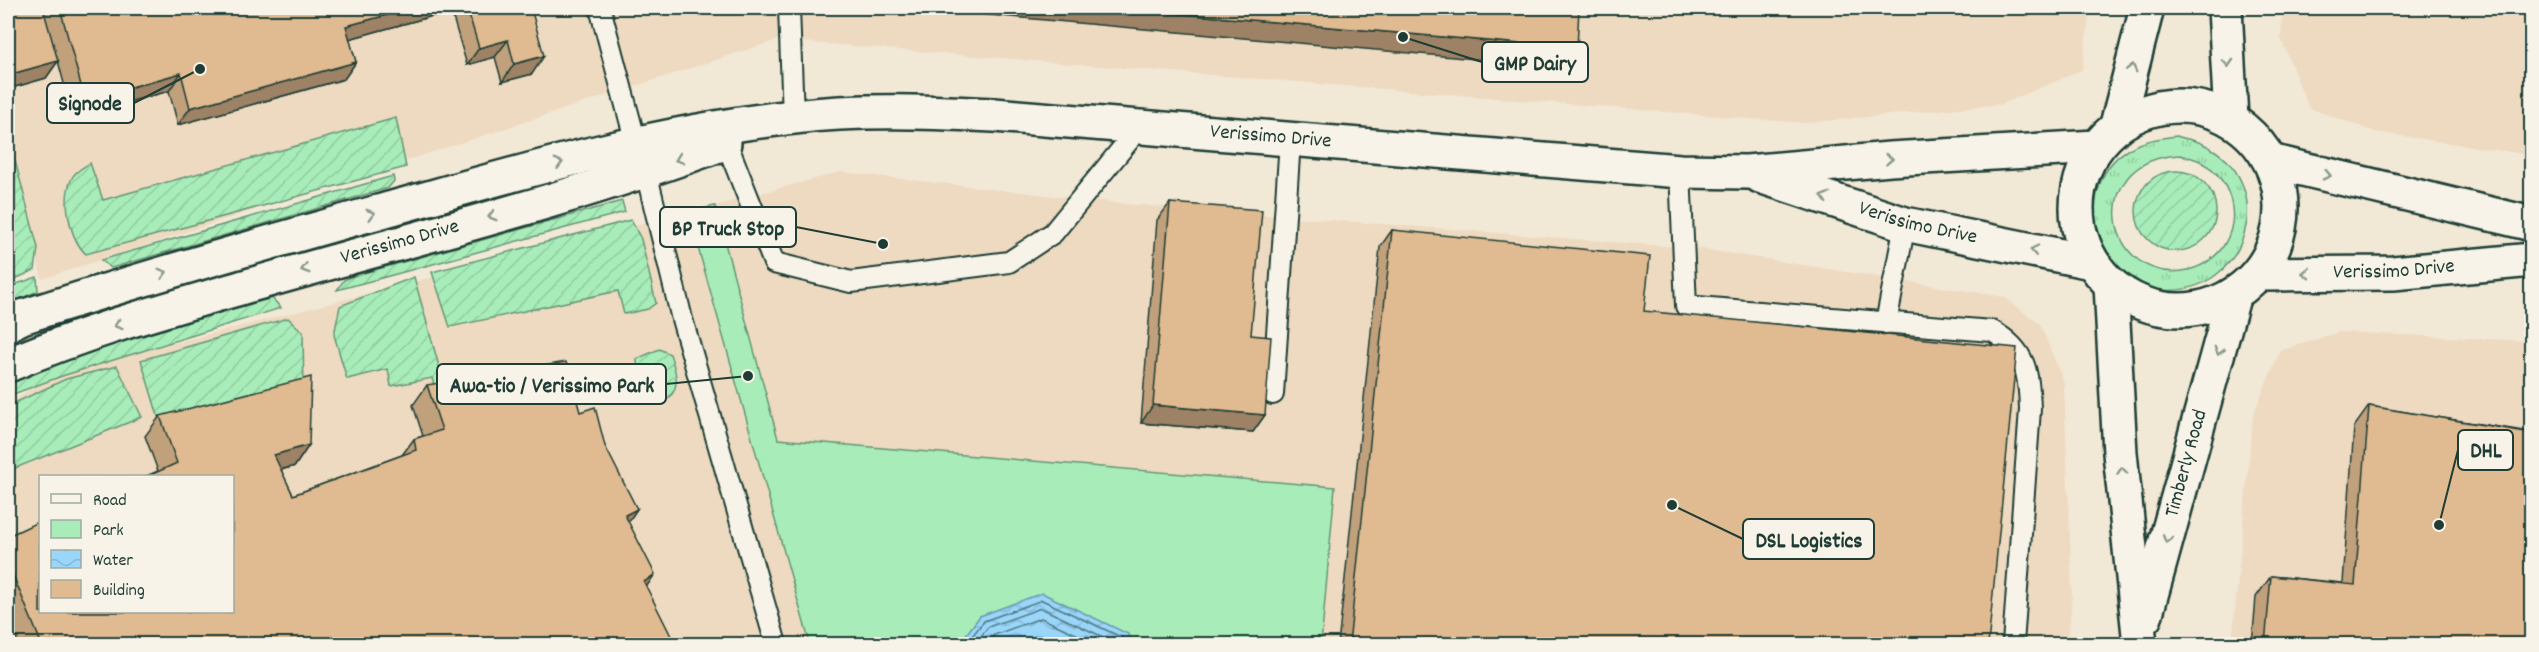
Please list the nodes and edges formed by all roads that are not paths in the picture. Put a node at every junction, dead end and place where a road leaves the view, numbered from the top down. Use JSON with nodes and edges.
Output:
{"nodes":[{"id":1,"x":600,"y":8,"type":"edge"},
{"id":2,"x":789,"y":8,"type":"edge"},
{"id":3,"x":2146,"y":8,"type":"edge"},
{"id":4,"x":2225,"y":8,"type":"edge"},
{"id":5,"x":793,"y":117,"type":"junction"},
{"id":6,"x":2231,"y":119,"type":"junction"},
{"id":7,"x":1139,"y":128,"type":"junction"},
{"id":8,"x":724,"y":135,"type":"junction"},
{"id":9,"x":2106,"y":136,"type":"junction"},
{"id":10,"x":1290,"y":141,"type":"junction"},
{"id":11,"x":641,"y":157,"type":"junction"},
{"id":12,"x":2270,"y":161,"type":"junction"},
{"id":13,"x":1680,"y":171,"type":"junction"},
{"id":14,"x":1747,"y":172,"type":"junction"},
{"id":15,"x":1905,"y":224,"type":"junction"},
{"id":16,"x":2532,"y":224,"type":"edge"},
{"id":17,"x":2532,"y":260,"type":"edge"},
{"id":18,"x":2101,"y":273,"type":"junction"},
{"id":19,"x":2246,"y":284,"type":"junction"},
{"id":20,"x":1886,"y":322,"type":"junction"},
{"id":21,"x":8,"y":324,"type":"edge"},
{"id":22,"x":8,"y":364,"type":"edge"},
{"id":23,"x":1273,"y":394,"type":"dead end"},
{"id":24,"x":2140,"y":639,"type":"edge"},
{"id":25,"x":776,"y":645,"type":"edge"},
{"id":26,"x":2013,"y":645,"type":"edge"}],
"edges":[{"from":1,"to":11,"type":"lane"},
{"from":2,"to":5,"type":"lane"},
{"from":9,"to":3,"type":"street","one_way":true},
{"from":4,"to":6,"type":"street","one_way":true},
{"from":5,"to":7,"type":"street","name":"Verissimo Drive"},
{"from":5,"to":8,"type":"street","name":"Verissimo Drive"},
{"from":6,"to":9,"type":"street"},
{"from":6,"to":12,"type":"street"},
{"from":7,"to":8,"type":"lane"},
{"from":7,"to":10,"type":"street","name":"Verissimo Drive"},
{"from":8,"to":11,"type":"street","name":"Verissimo Drive"},
{"from":14,"to":9,"type":"street","name":"Verissimo Drive","one_way":true},
{"from":9,"to":18,"type":"street"},
{"from":10,"to":13,"type":"street","name":"Verissimo Drive"},
{"from":10,"to":23,"type":"lane"},
{"from":21,"to":11,"type":"street","name":"Verissimo Drive","one_way":true},
{"from":11,"to":22,"type":"street","name":"Verissimo Drive","one_way":true},
{"from":11,"to":25,"type":"lane"},
{"from":12,"to":16,"type":"street","one_way":true},
{"from":12,"to":19,"type":"street"},
{"from":13,"to":14,"type":"street","name":"Verissimo Drive"},
{"from":13,"to":20,"type":"lane"},
{"from":15,"to":14,"type":"street","name":"Verissimo Drive","one_way":true},
{"from":18,"to":15,"type":"street","name":"Verissimo Drive","one_way":true},
{"from":15,"to":20,"type":"lane"},
{"from":17,"to":19,"type":"street","name":"Verissimo Drive","one_way":true},
{"from":18,"to":19,"type":"street"},
{"from":24,"to":18,"type":"street","name":"Timberly Road","one_way":true},
{"from":19,"to":24,"type":"street","name":"Timberly Road","one_way":true},
{"from":20,"to":26,"type":"lane"}]}
